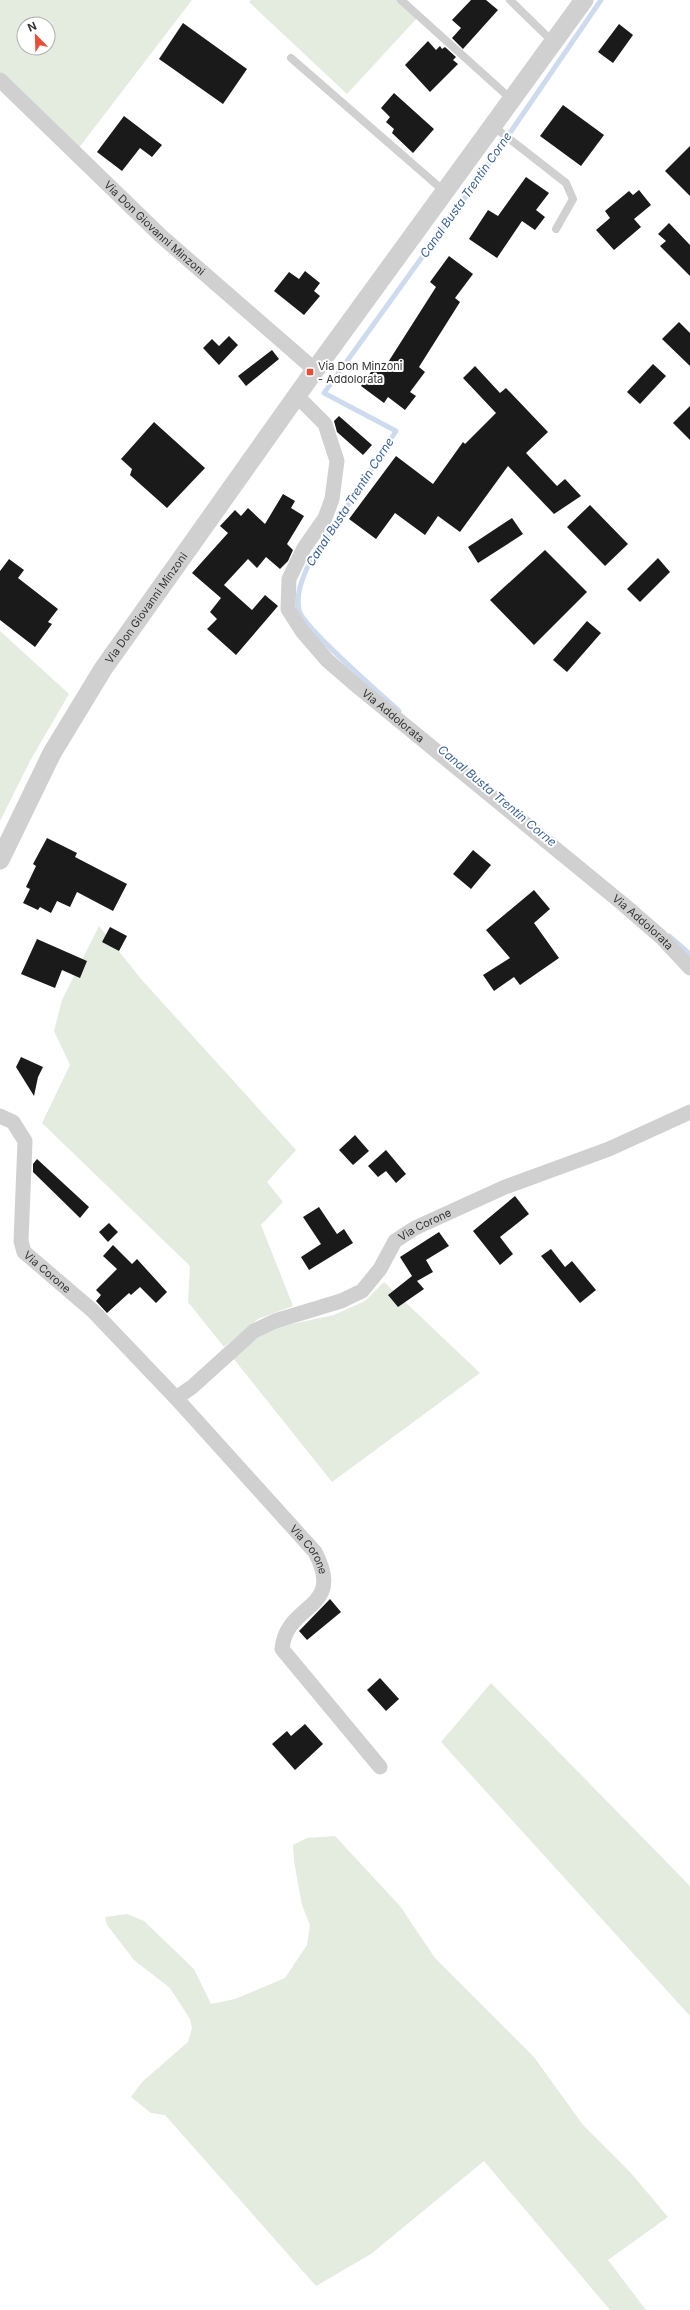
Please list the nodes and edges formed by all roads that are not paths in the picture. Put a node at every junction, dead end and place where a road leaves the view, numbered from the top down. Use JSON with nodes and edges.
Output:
{"nodes":[{"id":1,"x":401,"y":0,"type":"edge"},
{"id":2,"x":510,"y":0,"type":"edge"},
{"id":3,"x":584,"y":0,"type":"edge"},
{"id":4,"x":554,"y":43,"type":"junction"},
{"id":5,"x":291,"y":58,"type":"dead end"},
{"id":6,"x":0,"y":80,"type":"edge"},
{"id":7,"x":511,"y":99,"type":"junction"},
{"id":8,"x":492,"y":125,"type":"junction"},
{"id":9,"x":445,"y":192,"type":"junction"},
{"id":10,"x":556,"y":229,"type":"dead end"},
{"id":11,"x":316,"y":370,"type":"junction"},
{"id":12,"x":297,"y":396,"type":"junction"},
{"id":13,"x":0,"y":860,"type":"edge"},
{"id":14,"x":690,"y":968,"type":"edge"},
{"id":15,"x":690,"y":1112,"type":"edge"},
{"id":16,"x":0,"y":1116,"type":"edge"},
{"id":17,"x":176,"y":1398,"type":"junction"},
{"id":18,"x":380,"y":1767,"type":"dead end"}],
"edges":[{"from":1,"to":7,"type":"lane"},
{"from":2,"to":4,"type":"lane"},
{"from":3,"to":4,"type":"street","name":"Via Don Giovanni Minzoni"},
{"from":4,"to":7,"type":"street","name":"Via Don Giovanni Minzoni"},
{"from":5,"to":9,"type":"lane"},
{"from":6,"to":11,"type":"street","name":"Via Don Giovanni Minzoni"},
{"from":7,"to":8,"type":"street","name":"Via Don Giovanni Minzoni"},
{"from":8,"to":9,"type":"street","name":"Via Don Giovanni Minzoni"},
{"from":8,"to":10,"type":"lane"},
{"from":9,"to":11,"type":"street","name":"Via Don Giovanni Minzoni"},
{"from":11,"to":12,"type":"street","name":"Via Don Giovanni Minzoni"},
{"from":12,"to":13,"type":"street","name":"Via Don Giovanni Minzoni"},
{"from":12,"to":14,"type":"street","name":"Via Addolorata"},
{"from":15,"to":17,"type":"street","name":"Via Corone"},
{"from":16,"to":17,"type":"street","name":"Via Corone"},
{"from":17,"to":18,"type":"street","name":"Via Corone"}]}
